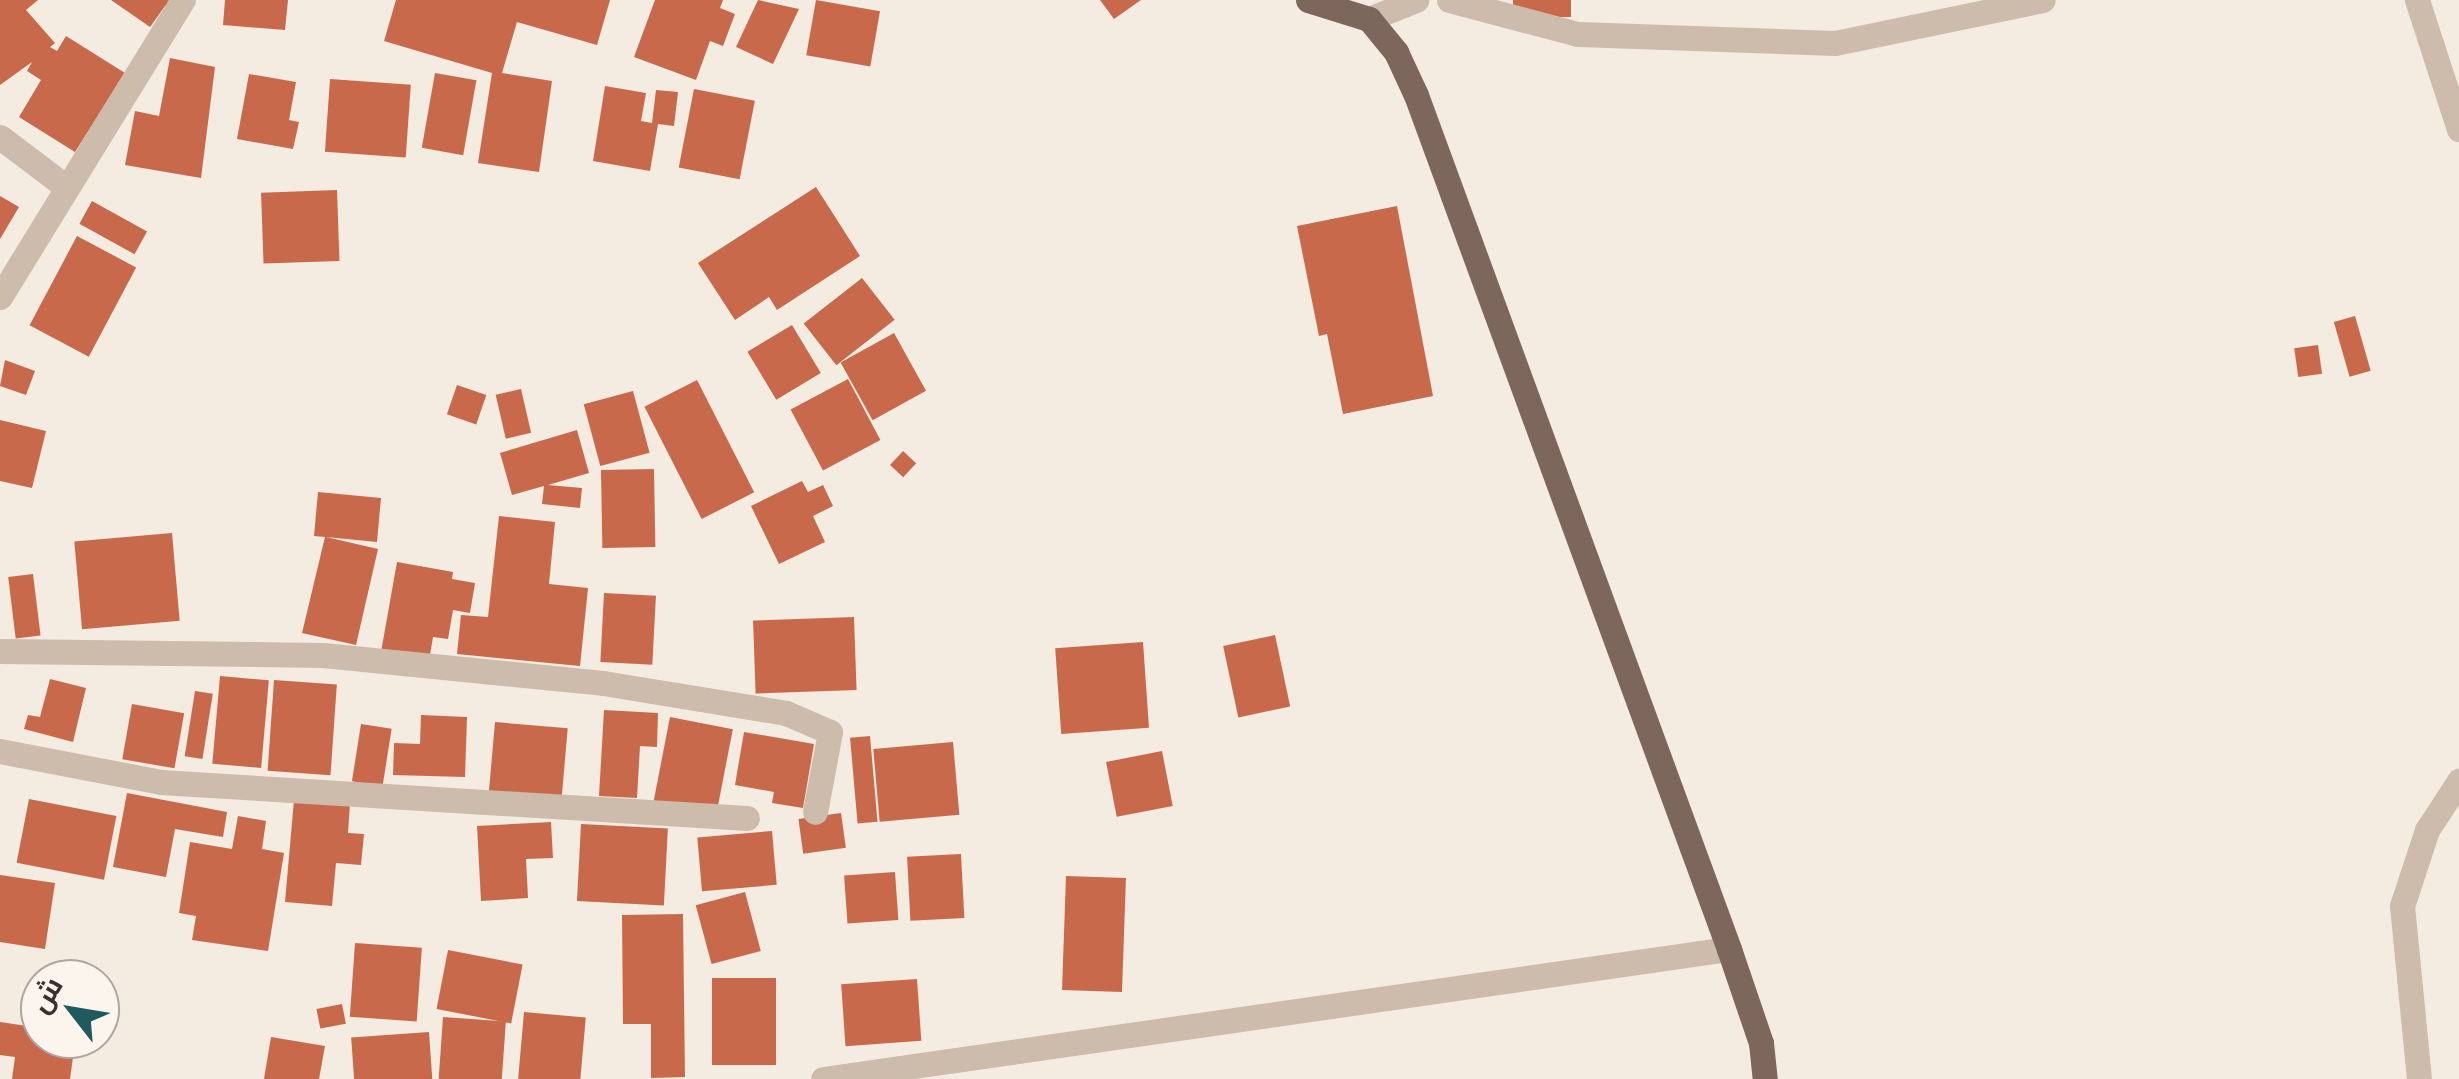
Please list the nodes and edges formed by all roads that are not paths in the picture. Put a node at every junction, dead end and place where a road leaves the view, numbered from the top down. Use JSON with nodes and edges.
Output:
{"nodes":[{"id":1,"x":183,"y":0,"type":"edge"},
{"id":2,"x":1308,"y":0,"type":"edge"},
{"id":3,"x":1416,"y":0,"type":"edge"},
{"id":4,"x":1450,"y":0,"type":"edge"},
{"id":5,"x":2044,"y":0,"type":"edge"},
{"id":6,"x":2417,"y":0,"type":"edge"},
{"id":7,"x":1369,"y":19,"type":"junction"},
{"id":8,"x":2459,"y":129,"type":"edge"},
{"id":9,"x":0,"y":137,"type":"edge"},
{"id":10,"x":66,"y":188,"type":"junction"},
{"id":11,"x":0,"y":297,"type":"edge"},
{"id":12,"x":0,"y":651,"type":"edge"},
{"id":13,"x":0,"y":751,"type":"edge"},
{"id":14,"x":2459,"y":781,"type":"edge"},
{"id":15,"x":815,"y":812,"type":"dead end"},
{"id":16,"x":747,"y":818,"type":"dead end"},
{"id":17,"x":1729,"y":948,"type":"junction"},
{"id":18,"x":823,"y":1079,"type":"edge"},
{"id":19,"x":1766,"y":1079,"type":"edge"},
{"id":20,"x":2419,"y":1079,"type":"edge"}],
"edges":[{"from":1,"to":10,"type":"street"},
{"from":2,"to":7,"type":"main road"},
{"from":3,"to":7,"type":"street"},
{"from":4,"to":5,"type":"street"},
{"from":6,"to":8,"type":"street"},
{"from":7,"to":17,"type":"main road"},
{"from":9,"to":10,"type":"street"},
{"from":10,"to":11,"type":"street"},
{"from":12,"to":15,"type":"street"},
{"from":13,"to":16,"type":"street"},
{"from":14,"to":20,"type":"street"},
{"from":17,"to":18,"type":"street"},
{"from":17,"to":19,"type":"main road"}]}
